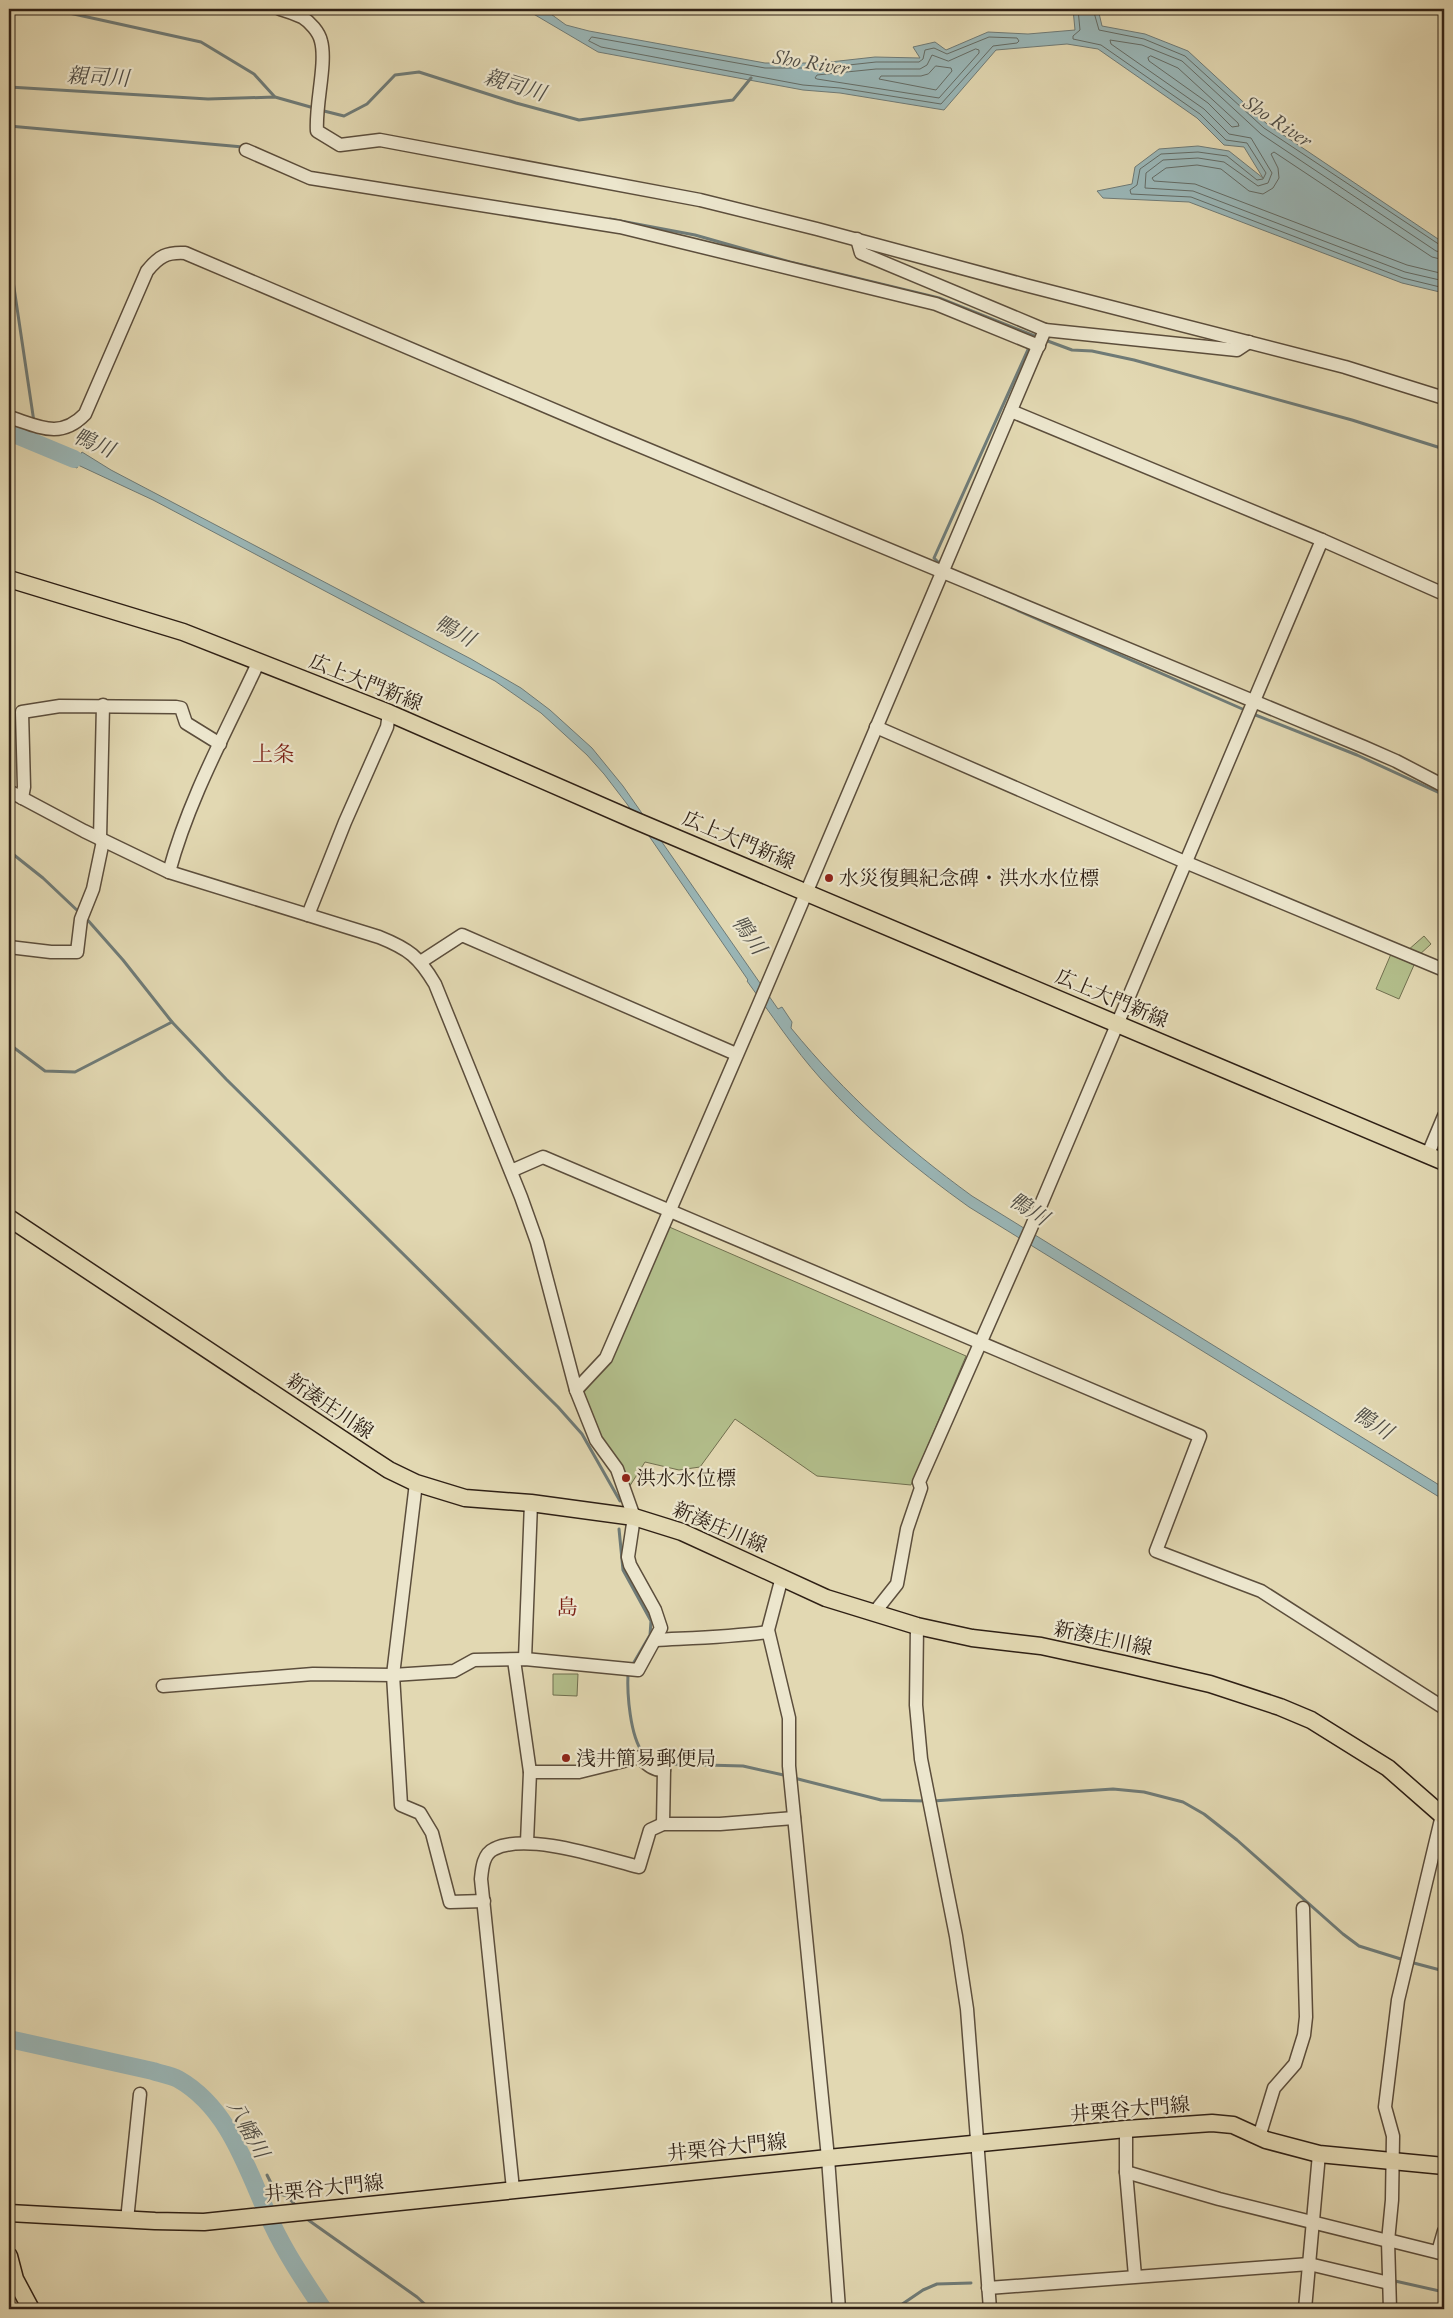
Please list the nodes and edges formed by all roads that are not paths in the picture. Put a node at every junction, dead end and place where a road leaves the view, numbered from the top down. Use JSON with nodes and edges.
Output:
{"nodes":[{"id":1,"x":280,"y":9,"type":"edge"},
{"id":2,"x":246,"y":150,"type":"dead end"},
{"id":3,"x":857,"y":239,"type":"junction"},
{"id":4,"x":1045,"y":330,"type":"junction"},
{"id":5,"x":1249,"y":342,"type":"junction"},
{"id":6,"x":1039,"y":346,"type":"junction"},
{"id":7,"x":1444,"y":398,"type":"edge"},
{"id":8,"x":1011,"y":411,"type":"junction"},
{"id":9,"x":9,"y":417,"type":"edge"},
{"id":10,"x":1322,"y":540,"type":"junction"},
{"id":11,"x":941,"y":572,"type":"junction"},
{"id":12,"x":9,"y":579,"type":"edge"},
{"id":13,"x":1444,"y":594,"type":"edge"},
{"id":14,"x":259,"y":661,"type":"junction"},
{"id":15,"x":1254,"y":702,"type":"junction"},
{"id":16,"x":102,"y":706,"type":"junction"},
{"id":17,"x":389,"y":714,"type":"junction"},
{"id":18,"x":876,"y":728,"type":"junction"},
{"id":19,"x":220,"y":744,"type":"junction"},
{"id":20,"x":1444,"y":786,"type":"edge"},
{"id":21,"x":9,"y":791,"type":"edge"},
{"id":22,"x":22,"y":798,"type":"junction"},
{"id":23,"x":102,"y":840,"type":"junction"},
{"id":24,"x":1184,"y":862,"type":"junction"},
{"id":25,"x":169,"y":872,"type":"junction"},
{"id":26,"x":806,"y":892,"type":"junction"},
{"id":27,"x":308,"y":915,"type":"junction"},
{"id":28,"x":9,"y":947,"type":"edge"},
{"id":29,"x":422,"y":961,"type":"junction"},
{"id":30,"x":1444,"y":970,"type":"edge"},
{"id":31,"x":1116,"y":1023,"type":"junction"},
{"id":32,"x":736,"y":1054,"type":"junction"},
{"id":33,"x":1444,"y":1116,"type":"edge"},
{"id":34,"x":1428,"y":1154,"type":"junction"},
{"id":35,"x":1444,"y":1162,"type":"edge"},
{"id":36,"x":511,"y":1170,"type":"junction"},
{"id":37,"x":669,"y":1212,"type":"junction"},
{"id":38,"x":9,"y":1218,"type":"edge"},
{"id":39,"x":979,"y":1342,"type":"junction"},
{"id":40,"x":576,"y":1390,"type":"junction"},
{"id":41,"x":416,"y":1483,"type":"junction"},
{"id":42,"x":531,"y":1503,"type":"junction"},
{"id":43,"x":634,"y":1517,"type":"junction"},
{"id":44,"x":782,"y":1576,"type":"junction"},
{"id":45,"x":874,"y":1613,"type":"junction"},
{"id":46,"x":917,"y":1626,"type":"junction"},
{"id":47,"x":768,"y":1632,"type":"junction"},
{"id":48,"x":656,"y":1640,"type":"junction"},
{"id":49,"x":520,"y":1659,"type":"junction"},
{"id":50,"x":393,"y":1675,"type":"junction"},
{"id":51,"x":163,"y":1686,"type":"dead end"},
{"id":52,"x":1444,"y":1708,"type":"edge"},
{"id":53,"x":530,"y":1772,"type":"junction"},
{"id":54,"x":1443,"y":1813,"type":"edge"},
{"id":55,"x":794,"y":1818,"type":"junction"},
{"id":56,"x":664,"y":1824,"type":"junction"},
{"id":57,"x":527,"y":1842,"type":"junction"},
{"id":58,"x":484,"y":1900,"type":"junction"},
{"id":59,"x":1304,"y":1908,"type":"dead end"},
{"id":60,"x":140,"y":2094,"type":"dead end"},
{"id":61,"x":1126,"y":2129,"type":"junction"},
{"id":62,"x":1259,"y":2136,"type":"junction"},
{"id":63,"x":978,"y":2144,"type":"junction"},
{"id":64,"x":1320,"y":2154,"type":"junction"},
{"id":65,"x":828,"y":2158,"type":"junction"},
{"id":66,"x":1394,"y":2163,"type":"junction"},
{"id":67,"x":1444,"y":2166,"type":"edge"},
{"id":68,"x":1126,"y":2172,"type":"junction"},
{"id":69,"x":513,"y":2189,"type":"junction"},
{"id":70,"x":9,"y":2213,"type":"edge"},
{"id":71,"x":128,"y":2220,"type":"junction"},
{"id":72,"x":1312,"y":2222,"type":"junction"},
{"id":73,"x":1444,"y":2231,"type":"edge"},
{"id":74,"x":1388,"y":2240,"type":"junction"},
{"id":75,"x":1441,"y":2253,"type":"edge"},
{"id":76,"x":9,"y":2256,"type":"edge"},
{"id":77,"x":1309,"y":2264,"type":"junction"},
{"id":78,"x":1135,"y":2276,"type":"junction"},
{"id":79,"x":1389,"y":2283,"type":"junction"},
{"id":80,"x":988,"y":2288,"type":"junction"},
{"id":81,"x":31,"y":2309,"type":"edge"},
{"id":82,"x":839,"y":2309,"type":"edge"},
{"id":83,"x":990,"y":2309,"type":"edge"},
{"id":84,"x":1305,"y":2309,"type":"edge"},
{"id":85,"x":1390,"y":2309,"type":"edge"}],
"edges":[{"from":1,"to":3,"type":"street"},
{"from":2,"to":6,"type":"street"},
{"from":3,"to":4,"type":"street"},
{"from":3,"to":5,"type":"street"},
{"from":4,"to":5,"type":"street"},
{"from":4,"to":6,"type":"street"},
{"from":5,"to":7,"type":"street"},
{"from":6,"to":8,"type":"street"},
{"from":8,"to":10,"type":"street"},
{"from":8,"to":11,"type":"street"},
{"from":9,"to":11,"type":"street"},
{"from":10,"to":13,"type":"street"},
{"from":10,"to":15,"type":"street"},
{"from":11,"to":15,"type":"street"},
{"from":11,"to":18,"type":"street"},
{"from":12,"to":14,"type":"main road","name":"広上大門新線"},
{"from":14,"to":17,"type":"main road","name":"広上大門新線"},
{"from":14,"to":19,"type":"street"},
{"from":15,"to":20,"type":"street"},
{"from":15,"to":24,"type":"street"},
{"from":16,"to":19,"type":"street"},
{"from":16,"to":22,"type":"street"},
{"from":16,"to":23,"type":"street"},
{"from":17,"to":26,"type":"main road","name":"広上大門新線"},
{"from":17,"to":27,"type":"street"},
{"from":18,"to":24,"type":"street"},
{"from":18,"to":26,"type":"street"},
{"from":19,"to":25,"type":"street"},
{"from":21,"to":22,"type":"street"},
{"from":22,"to":23,"type":"street"},
{"from":23,"to":25,"type":"street"},
{"from":23,"to":28,"type":"street"},
{"from":24,"to":30,"type":"street"},
{"from":24,"to":31,"type":"street"},
{"from":25,"to":27,"type":"street"},
{"from":26,"to":31,"type":"main road","name":"広上大門新線"},
{"from":26,"to":32,"type":"street"},
{"from":27,"to":29,"type":"street"},
{"from":29,"to":32,"type":"street"},
{"from":29,"to":36,"type":"street"},
{"from":31,"to":34,"type":"main road","name":"広上大門新線"},
{"from":31,"to":39,"type":"street"},
{"from":32,"to":37,"type":"street"},
{"from":33,"to":34,"type":"street"},
{"from":34,"to":35,"type":"main road","name":"広上大門新線"},
{"from":36,"to":37,"type":"street"},
{"from":36,"to":40,"type":"street"},
{"from":37,"to":39,"type":"street"},
{"from":37,"to":40,"type":"street"},
{"from":38,"to":41,"type":"main road","name":"新湊庄川線"},
{"from":39,"to":45,"type":"street"},
{"from":39,"to":52,"type":"street"},
{"from":40,"to":43,"type":"street"},
{"from":41,"to":42,"type":"main road","name":"新湊庄川線"},
{"from":41,"to":50,"type":"street"},
{"from":42,"to":43,"type":"main road","name":"新湊庄川線"},
{"from":42,"to":49,"type":"street"},
{"from":43,"to":44,"type":"main road","name":"新湊庄川線"},
{"from":43,"to":48,"type":"street"},
{"from":44,"to":45,"type":"main road","name":"新湊庄川線"},
{"from":44,"to":47,"type":"street"},
{"from":45,"to":46,"type":"main road","name":"新湊庄川線"},
{"from":46,"to":54,"type":"main road","name":"新湊庄川線"},
{"from":46,"to":63,"type":"street"},
{"from":47,"to":48,"type":"street"},
{"from":47,"to":55,"type":"street"},
{"from":48,"to":49,"type":"street"},
{"from":49,"to":50,"type":"street"},
{"from":49,"to":53,"type":"street"},
{"from":50,"to":51,"type":"street"},
{"from":50,"to":58,"type":"street"},
{"from":53,"to":56,"type":"street"},
{"from":53,"to":57,"type":"street"},
{"from":54,"to":66,"type":"street"},
{"from":55,"to":56,"type":"street"},
{"from":55,"to":65,"type":"street"},
{"from":56,"to":57,"type":"street"},
{"from":57,"to":58,"type":"street"},
{"from":58,"to":69,"type":"street"},
{"from":59,"to":62,"type":"street"},
{"from":60,"to":71,"type":"street"},
{"from":61,"to":62,"type":"main road","name":"井栗谷大門線"},
{"from":61,"to":63,"type":"main road","name":"井栗谷大門線"},
{"from":61,"to":68,"type":"street"},
{"from":62,"to":64,"type":"main road","name":"井栗谷大門線"},
{"from":63,"to":65,"type":"main road","name":"井栗谷大門線"},
{"from":63,"to":80,"type":"street"},
{"from":64,"to":66,"type":"main road","name":"井栗谷大門線"},
{"from":64,"to":72,"type":"street"},
{"from":65,"to":69,"type":"main road","name":"井栗谷大門線"},
{"from":65,"to":82,"type":"street"},
{"from":66,"to":67,"type":"main road","name":"井栗谷大門線"},
{"from":66,"to":74,"type":"street"},
{"from":68,"to":72,"type":"street"},
{"from":68,"to":78,"type":"street"},
{"from":69,"to":71,"type":"main road","name":"井栗谷大門線"},
{"from":70,"to":71,"type":"main road","name":"井栗谷大門線"},
{"from":72,"to":74,"type":"street"},
{"from":72,"to":77,"type":"street"},
{"from":73,"to":75,"type":"street"},
{"from":74,"to":75,"type":"street"},
{"from":74,"to":79,"type":"street"},
{"from":76,"to":81,"type":"main road"},
{"from":77,"to":78,"type":"street"},
{"from":77,"to":79,"type":"street"},
{"from":77,"to":84,"type":"street"},
{"from":78,"to":80,"type":"street"},
{"from":79,"to":85,"type":"street"},
{"from":80,"to":83,"type":"street"}]}
